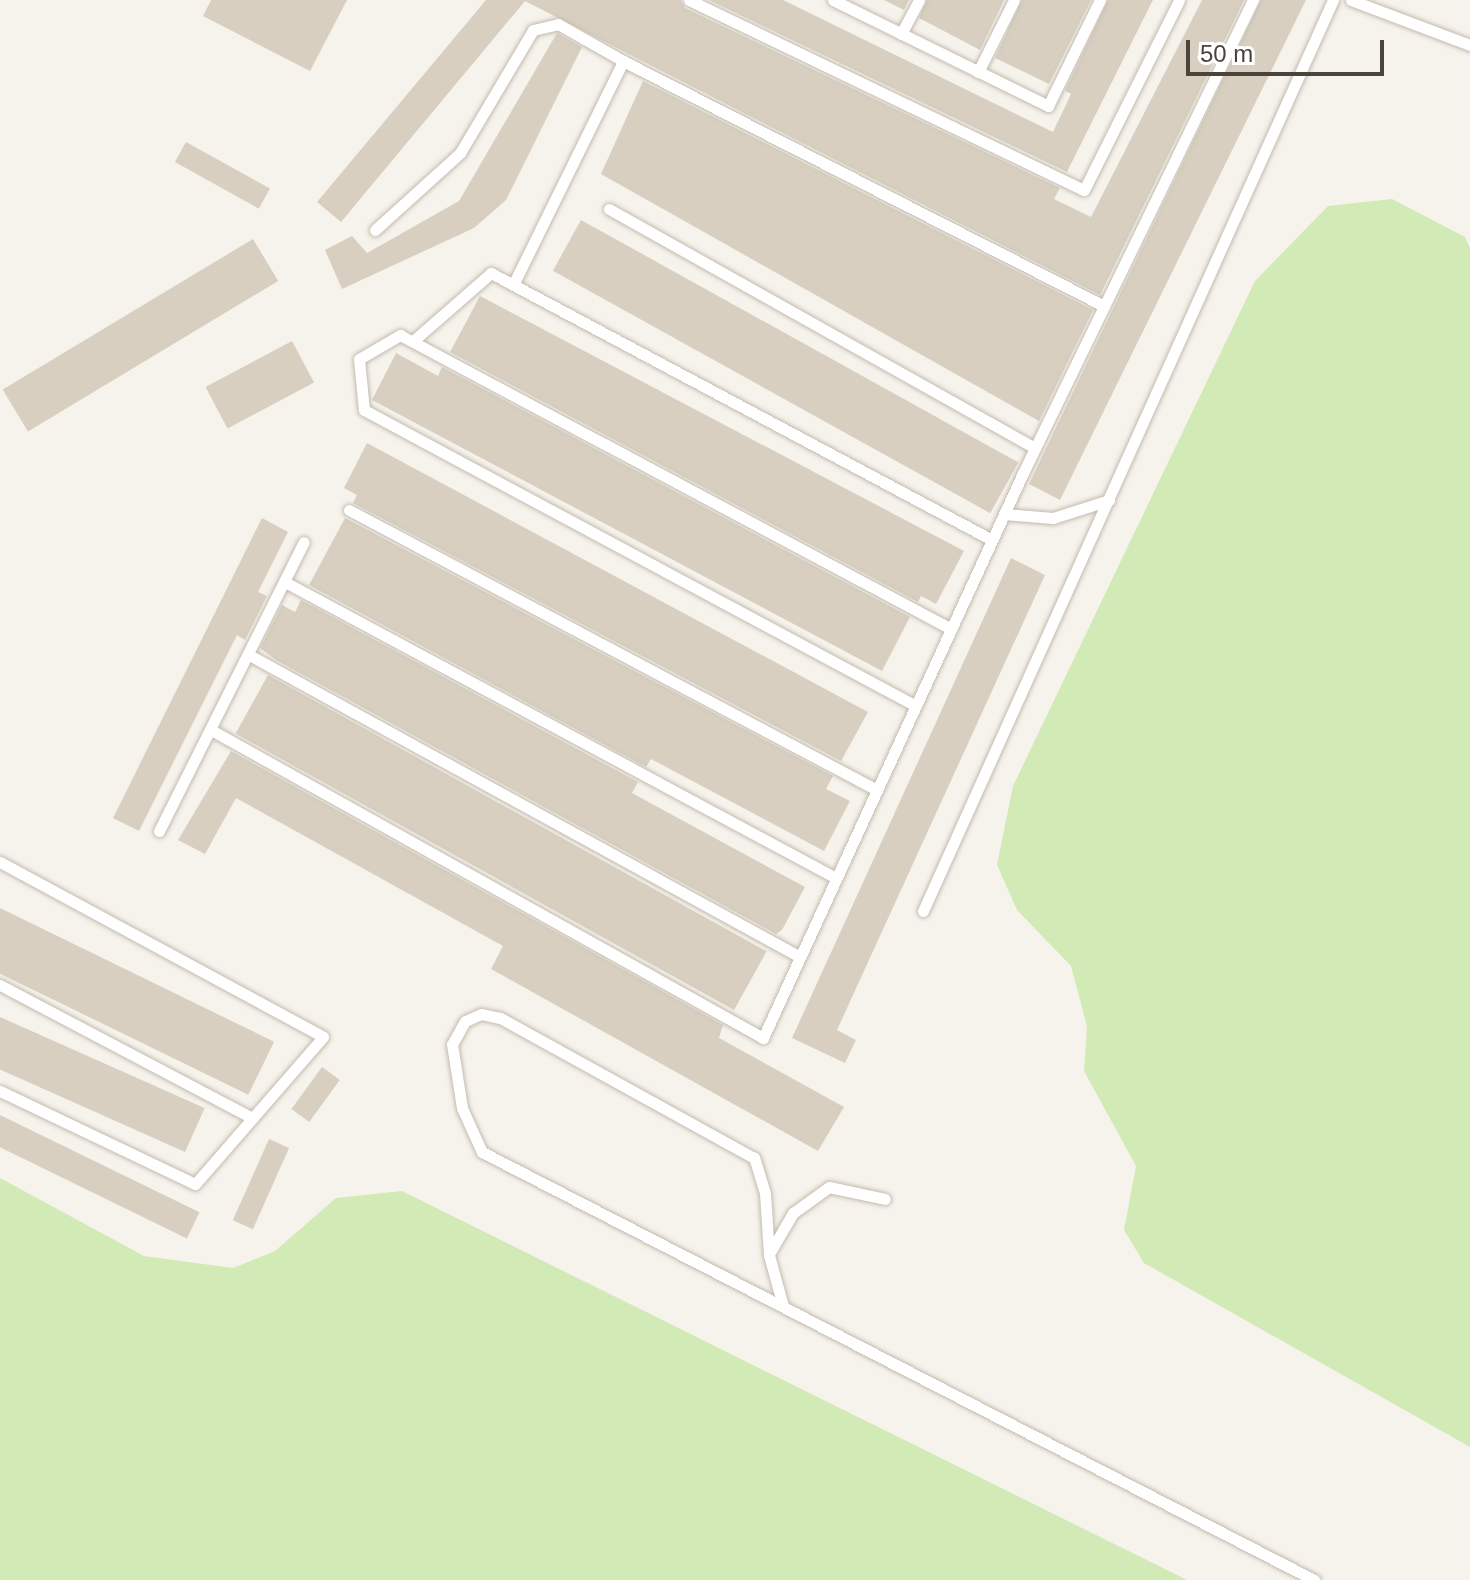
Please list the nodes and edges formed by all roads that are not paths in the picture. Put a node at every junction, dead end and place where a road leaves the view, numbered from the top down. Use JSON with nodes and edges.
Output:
{"nodes":[{"id":1,"x":689,"y":0,"type":"edge"},
{"id":2,"x":833,"y":0,"type":"edge"},
{"id":3,"x":919,"y":0,"type":"edge"},
{"id":4,"x":1014,"y":0,"type":"edge"},
{"id":5,"x":1100,"y":0,"type":"edge"},
{"id":6,"x":1179,"y":0,"type":"edge"},
{"id":7,"x":1253,"y":0,"type":"edge"},
{"id":8,"x":1333,"y":0,"type":"edge"},
{"id":9,"x":1351,"y":0,"type":"edge"},
{"id":10,"x":901,"y":34,"type":"junction"},
{"id":11,"x":1470,"y":45,"type":"edge"},
{"id":12,"x":623,"y":61,"type":"junction"},
{"id":13,"x":978,"y":72,"type":"junction"},
{"id":14,"x":609,"y":209,"type":"dead end"},
{"id":15,"x":375,"y":230,"type":"dead end"},
{"id":16,"x":513,"y":285,"type":"junction"},
{"id":17,"x":1104,"y":306,"type":"junction"},
{"id":18,"x":413,"y":341,"type":"junction"},
{"id":19,"x":1035,"y":448,"type":"junction"},
{"id":20,"x":1109,"y":500,"type":"junction"},
{"id":21,"x":349,"y":510,"type":"dead end"},
{"id":22,"x":1004,"y":514,"type":"junction"},
{"id":23,"x":992,"y":540,"type":"junction"},
{"id":24,"x":304,"y":542,"type":"dead end"},
{"id":25,"x":285,"y":582,"type":"junction"},
{"id":26,"x":951,"y":629,"type":"junction"},
{"id":27,"x":251,"y":656,"type":"junction"},
{"id":28,"x":916,"y":706,"type":"junction"},
{"id":29,"x":213,"y":731,"type":"junction"},
{"id":30,"x":877,"y":790,"type":"junction"},
{"id":31,"x":159,"y":831,"type":"dead end"},
{"id":32,"x":0,"y":862,"type":"edge"},
{"id":33,"x":836,"y":878,"type":"junction"},
{"id":34,"x":923,"y":911,"type":"dead end"},
{"id":35,"x":800,"y":957,"type":"junction"},
{"id":36,"x":0,"y":985,"type":"edge"},
{"id":37,"x":0,"y":1091,"type":"edge"},
{"id":38,"x":252,"y":1118,"type":"junction"},
{"id":39,"x":885,"y":1199,"type":"dead end"},
{"id":40,"x":769,"y":1255,"type":"junction"},
{"id":41,"x":783,"y":1306,"type":"junction"},
{"id":42,"x":1314,"y":1580,"type":"edge"}],
"edges":[{"from":1,"to":6,"type":"lane"},
{"from":2,"to":10,"type":"lane"},
{"from":3,"to":10,"type":"lane"},
{"from":4,"to":13,"type":"lane"},
{"from":5,"to":13,"type":"lane"},
{"from":7,"to":17,"type":"lane"},
{"from":8,"to":20,"type":"lane"},
{"from":9,"to":11,"type":"lane"},
{"from":10,"to":13,"type":"lane"},
{"from":12,"to":15,"type":"lane"},
{"from":12,"to":16,"type":"lane"},
{"from":12,"to":17,"type":"lane"},
{"from":14,"to":19,"type":"lane"},
{"from":16,"to":18,"type":"lane"},
{"from":16,"to":23,"type":"lane"},
{"from":17,"to":19,"type":"lane"},
{"from":18,"to":26,"type":"lane"},
{"from":18,"to":28,"type":"lane"},
{"from":19,"to":22,"type":"lane"},
{"from":20,"to":22,"type":"lane"},
{"from":20,"to":34,"type":"lane"},
{"from":21,"to":30,"type":"lane"},
{"from":22,"to":23,"type":"lane"},
{"from":23,"to":26,"type":"lane"},
{"from":24,"to":25,"type":"lane"},
{"from":25,"to":27,"type":"lane"},
{"from":25,"to":33,"type":"lane"},
{"from":26,"to":28,"type":"lane"},
{"from":27,"to":29,"type":"lane"},
{"from":27,"to":35,"type":"lane"},
{"from":28,"to":30,"type":"lane"},
{"from":29,"to":31,"type":"lane"},
{"from":29,"to":35,"type":"lane"},
{"from":30,"to":33,"type":"lane"},
{"from":32,"to":38,"type":"lane"},
{"from":33,"to":35,"type":"lane"},
{"from":36,"to":38,"type":"lane"},
{"from":37,"to":38,"type":"lane"},
{"from":39,"to":40,"type":"lane"},
{"from":40,"to":41,"type":"lane"},
{"from":40,"to":41,"type":"lane"},
{"from":41,"to":42,"type":"lane"}]}
